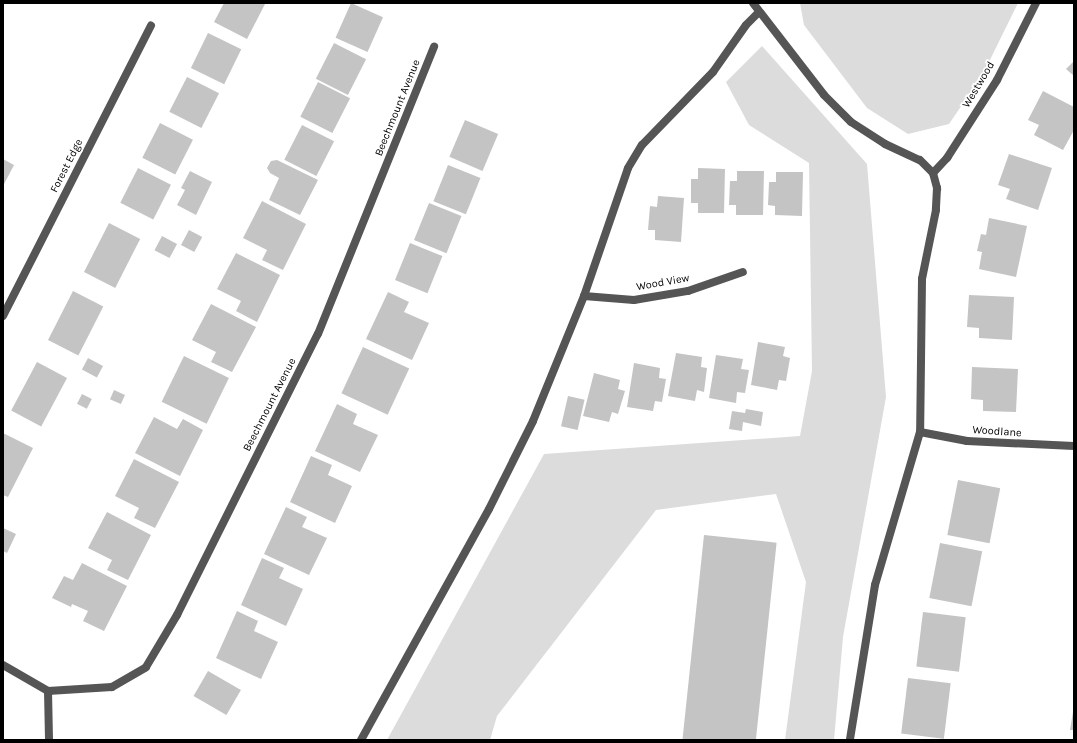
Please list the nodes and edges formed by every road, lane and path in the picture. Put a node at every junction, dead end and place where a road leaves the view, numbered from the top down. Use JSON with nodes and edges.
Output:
{"nodes":[{"id":1,"x":752,"y":3,"type":"edge"},
{"id":2,"x":1036,"y":3,"type":"edge"},
{"id":3,"x":759,"y":12,"type":"junction"},
{"id":4,"x":151,"y":26,"type":"dead end"},
{"id":5,"x":434,"y":47,"type":"dead end"},
{"id":6,"x":933,"y":173,"type":"junction"},
{"id":7,"x":743,"y":272,"type":"dead end"},
{"id":8,"x":584,"y":296,"type":"junction"},
{"id":9,"x":3,"y":316,"type":"edge"},
{"id":10,"x":920,"y":432,"type":"junction"},
{"id":11,"x":1074,"y":446,"type":"edge"},
{"id":12,"x":3,"y":665,"type":"edge"},
{"id":13,"x":48,"y":691,"type":"junction"},
{"id":14,"x":49,"y":740,"type":"edge"},
{"id":15,"x":361,"y":740,"type":"edge"},
{"id":16,"x":850,"y":740,"type":"edge"}],
"edges":[{"from":1,"to":3,"type":"street"},
{"from":2,"to":6,"type":"street","name":"Westwood"},
{"from":3,"to":6,"type":"street"},
{"from":3,"to":8,"type":"street"},
{"from":4,"to":9,"type":"street","name":"Forest Edge"},
{"from":5,"to":13,"type":"street","name":"Beechmount Avenue"},
{"from":6,"to":10,"type":"street"},
{"from":7,"to":8,"type":"street","name":"Wood View"},
{"from":8,"to":15,"type":"street"},
{"from":10,"to":11,"type":"street","name":"Woodlane"},
{"from":10,"to":16,"type":"street"},
{"from":12,"to":13,"type":"street"},
{"from":13,"to":14,"type":"street"}]}
